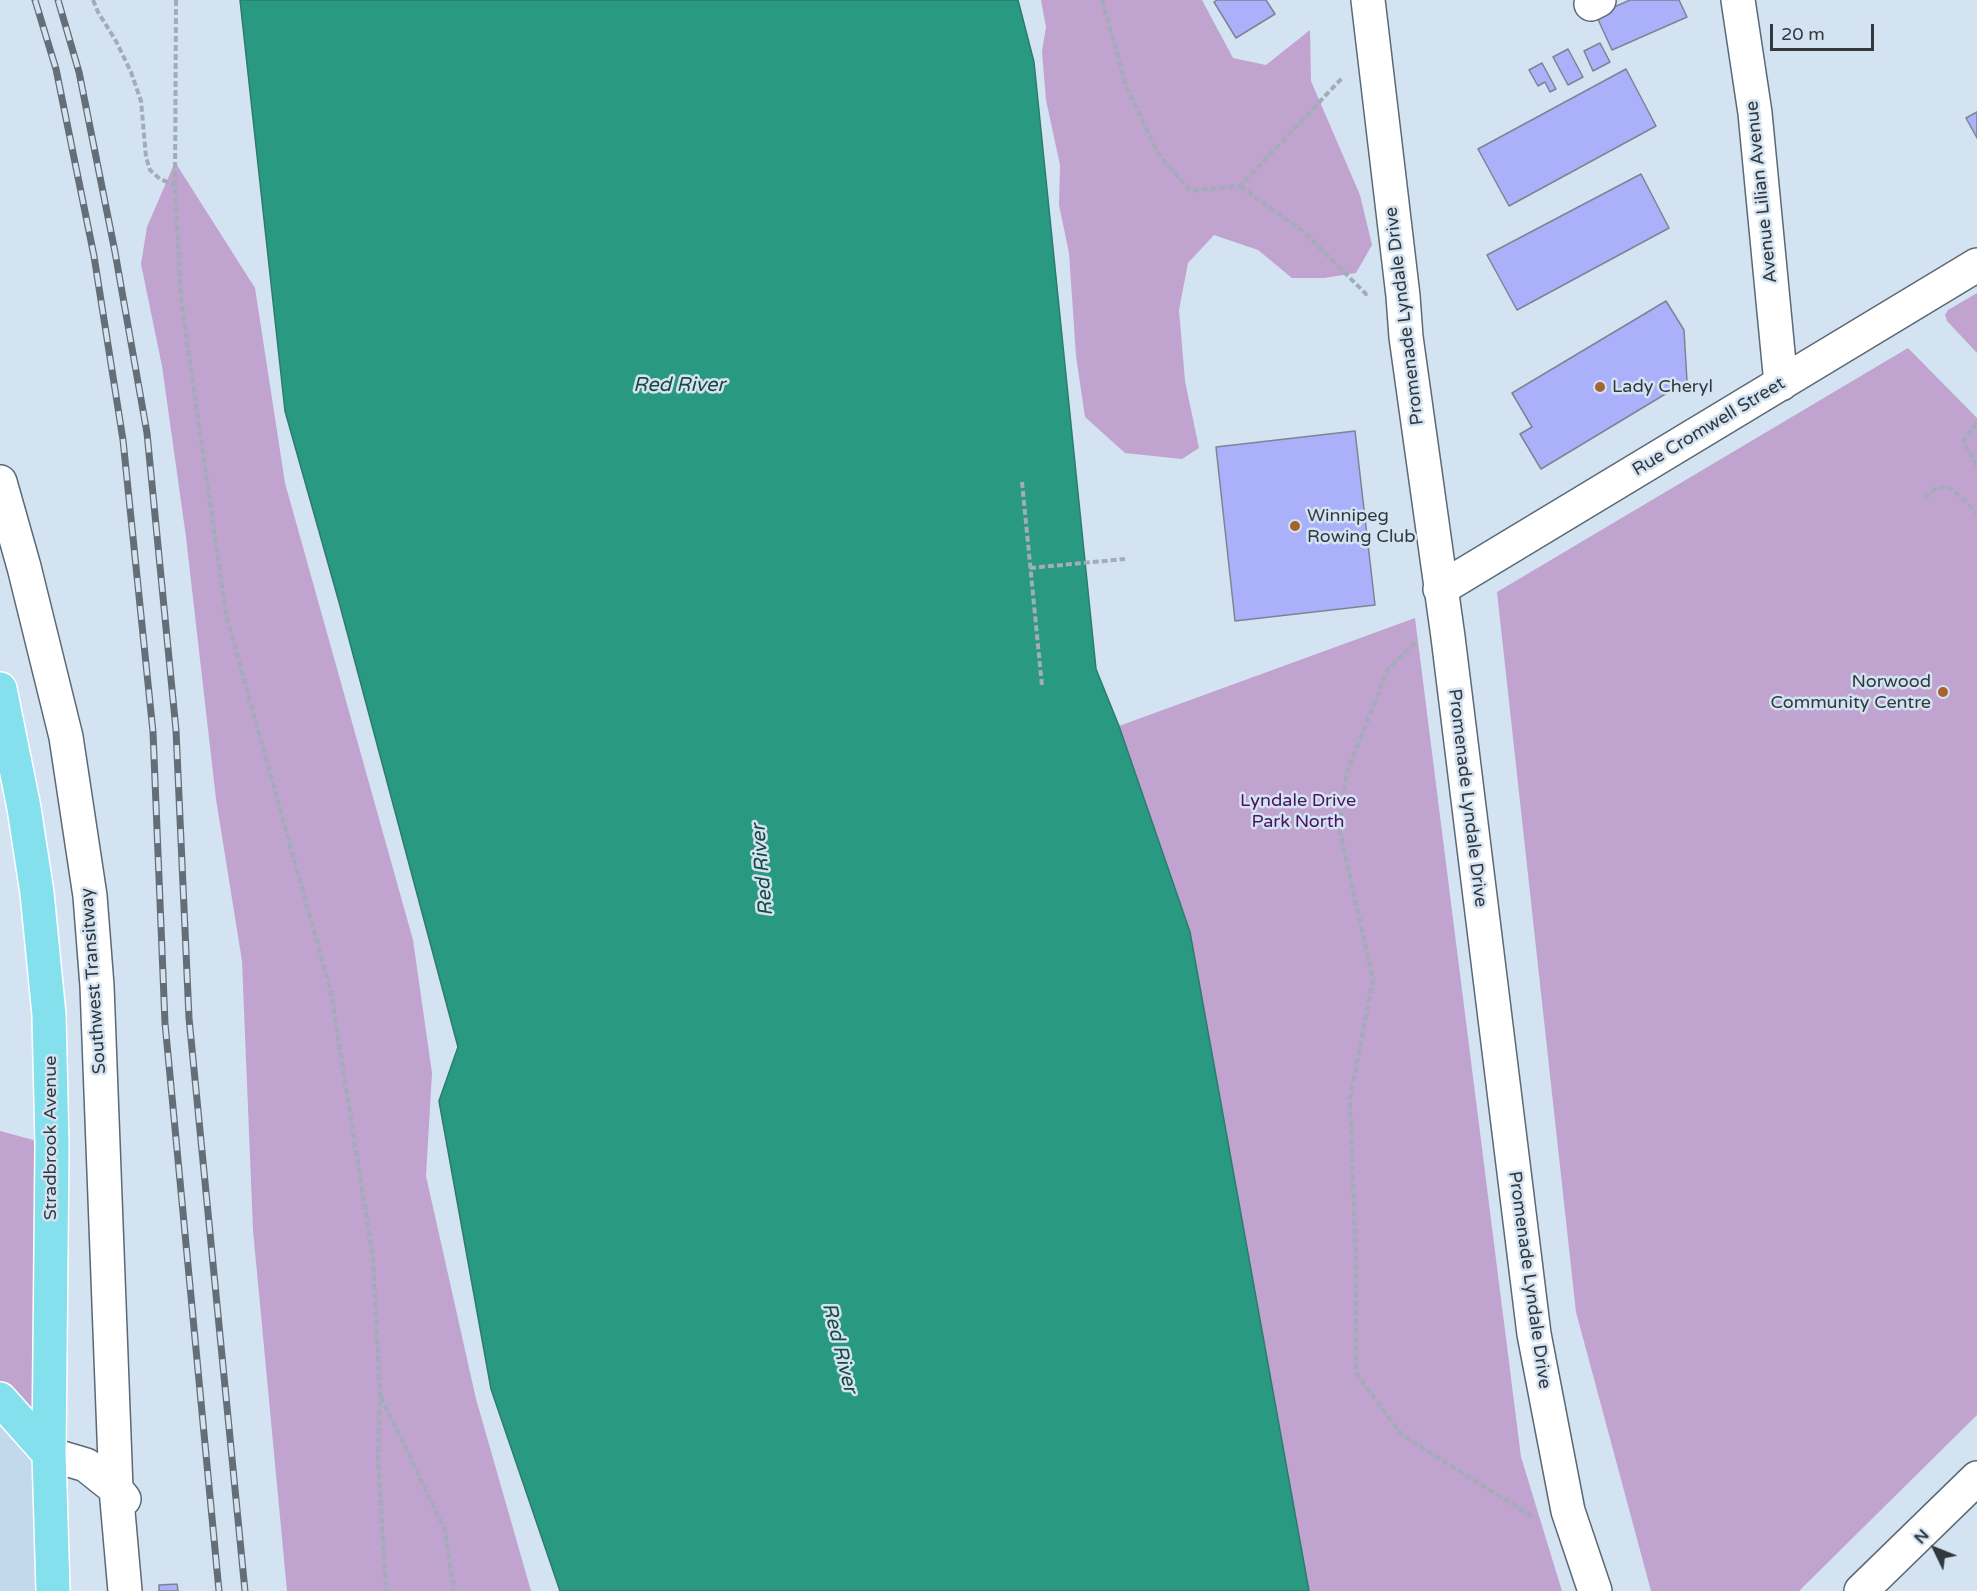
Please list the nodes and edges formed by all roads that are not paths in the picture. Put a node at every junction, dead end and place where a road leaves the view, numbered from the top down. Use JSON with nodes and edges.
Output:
{"nodes":[{"id":1,"x":1368,"y":0,"type":"edge"},
{"id":2,"x":1738,"y":0,"type":"edge"},
{"id":3,"x":1977,"y":266,"type":"edge"},
{"id":4,"x":1781,"y":384,"type":"junction"},
{"id":5,"x":0,"y":482,"type":"edge"},
{"id":6,"x":1440,"y":590,"type":"junction"},
{"id":7,"x":0,"y":689,"type":"edge"},
{"id":8,"x":0,"y":1399,"type":"edge"},
{"id":9,"x":49,"y":1454,"type":"junction"},
{"id":10,"x":1977,"y":1478,"type":"edge"},
{"id":11,"x":116,"y":1489,"type":"junction"},
{"id":12,"x":52,"y":1591,"type":"edge"},
{"id":13,"x":125,"y":1591,"type":"edge"},
{"id":14,"x":149,"y":1591,"type":"edge"},
{"id":15,"x":1595,"y":1591,"type":"edge"},
{"id":16,"x":1861,"y":1591,"type":"edge"}],
"edges":[{"from":1,"to":6,"type":"street","name":"Promenade Lyndale Drive"},
{"from":2,"to":4,"type":"street","name":"Avenue Lilian Avenue"},
{"from":3,"to":4,"type":"street","name":"Rue Cromwell Street"},
{"from":4,"to":6,"type":"street","name":"Rue Cromwell Street"},
{"from":5,"to":11,"type":"street","name":"Southwest Transitway"},
{"from":6,"to":15,"type":"street","name":"Promenade Lyndale Drive"},
{"from":7,"to":9,"type":"main road","name":"Stradbrook Avenue"},
{"from":8,"to":9,"type":"main road"},
{"from":9,"to":11,"type":"street"},
{"from":9,"to":12,"type":"main road","name":"Stradbrook Avenue"},
{"from":10,"to":16,"type":"street"},
{"from":11,"to":13,"type":"street","name":"Southwest Transitway"},
{"from":11,"to":14,"type":"street"}]}
